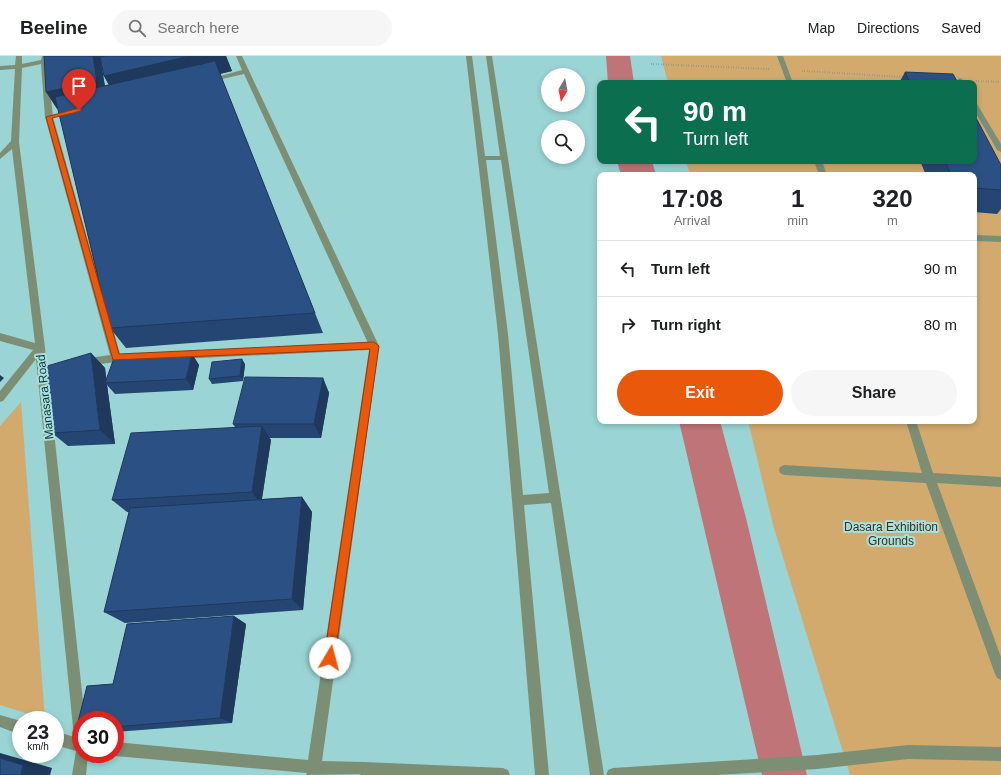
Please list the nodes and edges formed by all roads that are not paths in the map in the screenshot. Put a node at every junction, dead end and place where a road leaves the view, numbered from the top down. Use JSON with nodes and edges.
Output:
{"nodes":[{"id":1,"x":18,"y":56,"type":"edge"},
{"id":2,"x":67,"y":56,"type":"edge"},
{"id":3,"x":239,"y":56,"type":"edge"},
{"id":4,"x":469,"y":56,"type":"edge"},
{"id":5,"x":489,"y":56,"type":"edge"},
{"id":6,"x":780,"y":56,"type":"edge"},
{"id":7,"x":45,"y":59,"type":"edge"},
{"id":8,"x":18,"y":67,"type":"junction"},
{"id":9,"x":1,"y":69,"type":"edge"},
{"id":10,"x":246,"y":71,"type":"junction"},
{"id":11,"x":789,"y":80,"type":"edge"},
{"id":12,"x":201,"y":82,"type":"edge"},
{"id":13,"x":977,"y":109,"type":"edge"},
{"id":14,"x":15,"y":142,"type":"junction"},
{"id":15,"x":1001,"y":150,"type":"edge"},
{"id":16,"x":0,"y":157,"type":"edge"},
{"id":17,"x":481,"y":158,"type":"junction"},
{"id":18,"x":504,"y":158,"type":"junction"},
{"id":19,"x":977,"y":238,"type":"edge"},
{"id":20,"x":1001,"y":239,"type":"edge"},
{"id":21,"x":0,"y":337,"type":"edge"},
{"id":22,"x":374,"y":346,"type":"junction"},
{"id":23,"x":40,"y":348,"type":"junction"},
{"id":24,"x":116,"y":358,"type":"junction"},
{"id":25,"x":78,"y":363,"type":"edge"},
{"id":26,"x":0,"y":398,"type":"edge"},
{"id":27,"x":912,"y":424,"type":"edge"},
{"id":28,"x":784,"y":470,"type":"dead end"},
{"id":29,"x":929,"y":477,"type":"junction"},
{"id":30,"x":1001,"y":482,"type":"edge"},
{"id":31,"x":556,"y":498,"type":"junction"},
{"id":32,"x":518,"y":500,"type":"junction"},
{"id":33,"x":1001,"y":674,"type":"edge"},
{"id":34,"x":78,"y":711,"type":"edge"},
{"id":35,"x":0,"y":721,"type":"edge"},
{"id":36,"x":12,"y":725,"type":"edge"},
{"id":37,"x":124,"y":750,"type":"edge"},
{"id":38,"x":1001,"y":754,"type":"edge"},
{"id":39,"x":80,"y":763,"type":"edge"},
{"id":40,"x":314,"y":771,"type":"edge"},
{"id":41,"x":79,"y":775,"type":"edge"},
{"id":42,"x":503,"y":775,"type":"edge"},
{"id":43,"x":542,"y":775,"type":"edge"},
{"id":44,"x":597,"y":775,"type":"edge"},
{"id":45,"x":613,"y":775,"type":"edge"}],
"edges":[{"from":1,"to":8,"type":"street","name":"Manasara Road"},
{"from":2,"to":7,"type":"street"},
{"from":3,"to":10,"type":"street"},
{"from":4,"to":17,"type":"street"},
{"from":5,"to":18,"type":"street"},
{"from":6,"to":11,"type":"street"},
{"from":7,"to":8,"type":"street"},
{"from":7,"to":24,"type":"street"},
{"from":8,"to":9,"type":"street"},
{"from":8,"to":14,"type":"street","name":"Manasara Road"},
{"from":10,"to":12,"type":"street"},
{"from":10,"to":22,"type":"street"},
{"from":13,"to":15,"type":"street"},
{"from":14,"to":16,"type":"street"},
{"from":14,"to":23,"type":"street","name":"Manasara Road"},
{"from":17,"to":18,"type":"street"},
{"from":17,"to":32,"type":"street"},
{"from":18,"to":31,"type":"street"},
{"from":19,"to":20,"type":"street"},
{"from":21,"to":23,"type":"street"},
{"from":22,"to":24,"type":"street"},
{"from":22,"to":40,"type":"street"},
{"from":23,"to":26,"type":"street"},
{"from":23,"to":34,"type":"street","name":"Manasara Road"},
{"from":24,"to":25,"type":"street"},
{"from":27,"to":29,"type":"street"},
{"from":28,"to":29,"type":"street"},
{"from":29,"to":30,"type":"street"},
{"from":29,"to":33,"type":"street"},
{"from":31,"to":32,"type":"street"},
{"from":31,"to":44,"type":"street"},
{"from":32,"to":43,"type":"street"},
{"from":35,"to":36,"type":"street"},
{"from":37,"to":40,"type":"street"},
{"from":38,"to":45,"type":"street"},
{"from":39,"to":41,"type":"street"},
{"from":40,"to":42,"type":"street"}]}
